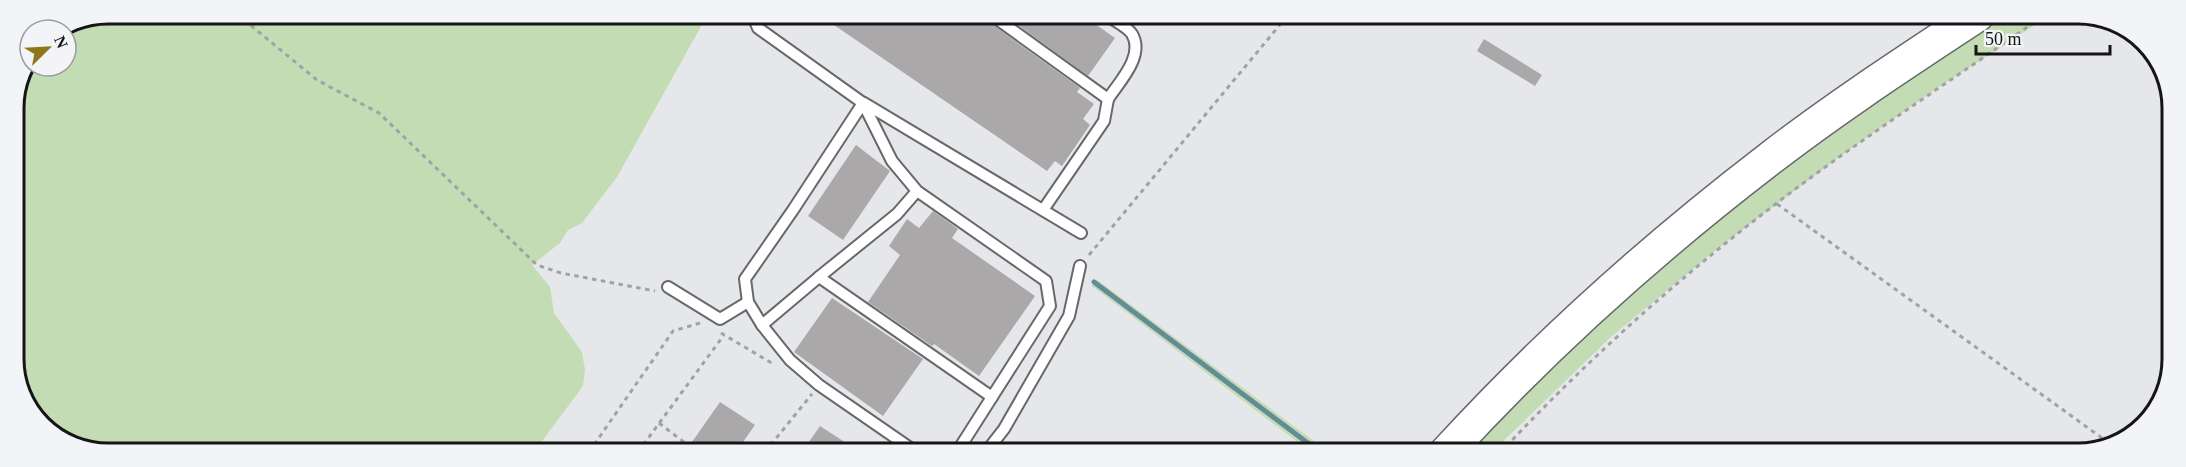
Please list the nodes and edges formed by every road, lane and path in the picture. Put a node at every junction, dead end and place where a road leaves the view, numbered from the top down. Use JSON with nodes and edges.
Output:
{"nodes":[{"id":1,"x":249,"y":24,"type":"edge"},
{"id":2,"x":756,"y":24,"type":"edge"},
{"id":3,"x":1004,"y":24,"type":"edge"},
{"id":4,"x":1119,"y":24,"type":"edge"},
{"id":5,"x":1281,"y":24,"type":"edge"},
{"id":6,"x":1964,"y":24,"type":"edge"},
{"id":7,"x":2032,"y":24,"type":"edge"},
{"id":8,"x":1108,"y":99,"type":"junction"},
{"id":9,"x":863,"y":103,"type":"junction"},
{"id":10,"x":917,"y":191,"type":"junction"},
{"id":11,"x":1777,"y":204,"type":"junction"},
{"id":12,"x":1043,"y":210,"type":"junction"},
{"id":13,"x":1081,"y":232,"type":"dead end"},
{"id":14,"x":1080,"y":266,"type":"joint"},
{"id":15,"x":819,"y":277,"type":"junction"},
{"id":16,"x":663,"y":289,"type":"joint"},
{"id":17,"x":748,"y":302,"type":"junction"},
{"id":18,"x":695,"y":316,"type":"dead end"},
{"id":19,"x":762,"y":325,"type":"junction"},
{"id":20,"x":714,"y":328,"type":"dead end"},
{"id":21,"x":724,"y":335,"type":"junction"},
{"id":22,"x":783,"y":370,"type":"dead end"},
{"id":23,"x":819,"y":385,"type":"junction"},
{"id":24,"x":992,"y":397,"type":"junction"},
{"id":25,"x":659,"y":423,"type":"junction"},
{"id":26,"x":2104,"y":439,"type":"edge"},
{"id":27,"x":595,"y":443,"type":"edge"},
{"id":28,"x":645,"y":443,"type":"edge"},
{"id":29,"x":685,"y":443,"type":"edge"},
{"id":30,"x":772,"y":443,"type":"edge"},
{"id":31,"x":903,"y":443,"type":"edge"},
{"id":32,"x":963,"y":443,"type":"edge"},
{"id":33,"x":993,"y":443,"type":"edge"},
{"id":34,"x":1456,"y":443,"type":"edge"},
{"id":35,"x":1509,"y":443,"type":"edge"}],
"edges":[{"from":1,"to":16,"type":"path"},
{"from":2,"to":9,"type":"lane"},
{"from":3,"to":8,"type":"lane"},
{"from":4,"to":8,"type":"lane"},
{"from":5,"to":14,"type":"path"},
{"from":6,"to":34,"type":"main road"},
{"from":7,"to":11,"type":"path"},
{"from":8,"to":12,"type":"lane"},
{"from":9,"to":10,"type":"lane"},
{"from":9,"to":12,"type":"lane"},
{"from":9,"to":17,"type":"lane"},
{"from":10,"to":15,"type":"lane"},
{"from":10,"to":24,"type":"lane"},
{"from":11,"to":26,"type":"path"},
{"from":11,"to":35,"type":"path"},
{"from":12,"to":13,"type":"lane"},
{"from":14,"to":33,"type":"lane"},
{"from":15,"to":19,"type":"lane"},
{"from":15,"to":24,"type":"lane"},
{"from":16,"to":17,"type":"lane"},
{"from":17,"to":19,"type":"lane"},
{"from":18,"to":27,"type":"path"},
{"from":19,"to":23,"type":"lane"},
{"from":20,"to":21,"type":"path"},
{"from":21,"to":22,"type":"path"},
{"from":21,"to":25,"type":"path"},
{"from":23,"to":30,"type":"path"},
{"from":23,"to":31,"type":"lane"},
{"from":24,"to":32,"type":"lane"},
{"from":25,"to":28,"type":"path"},
{"from":25,"to":29,"type":"path"}]}
